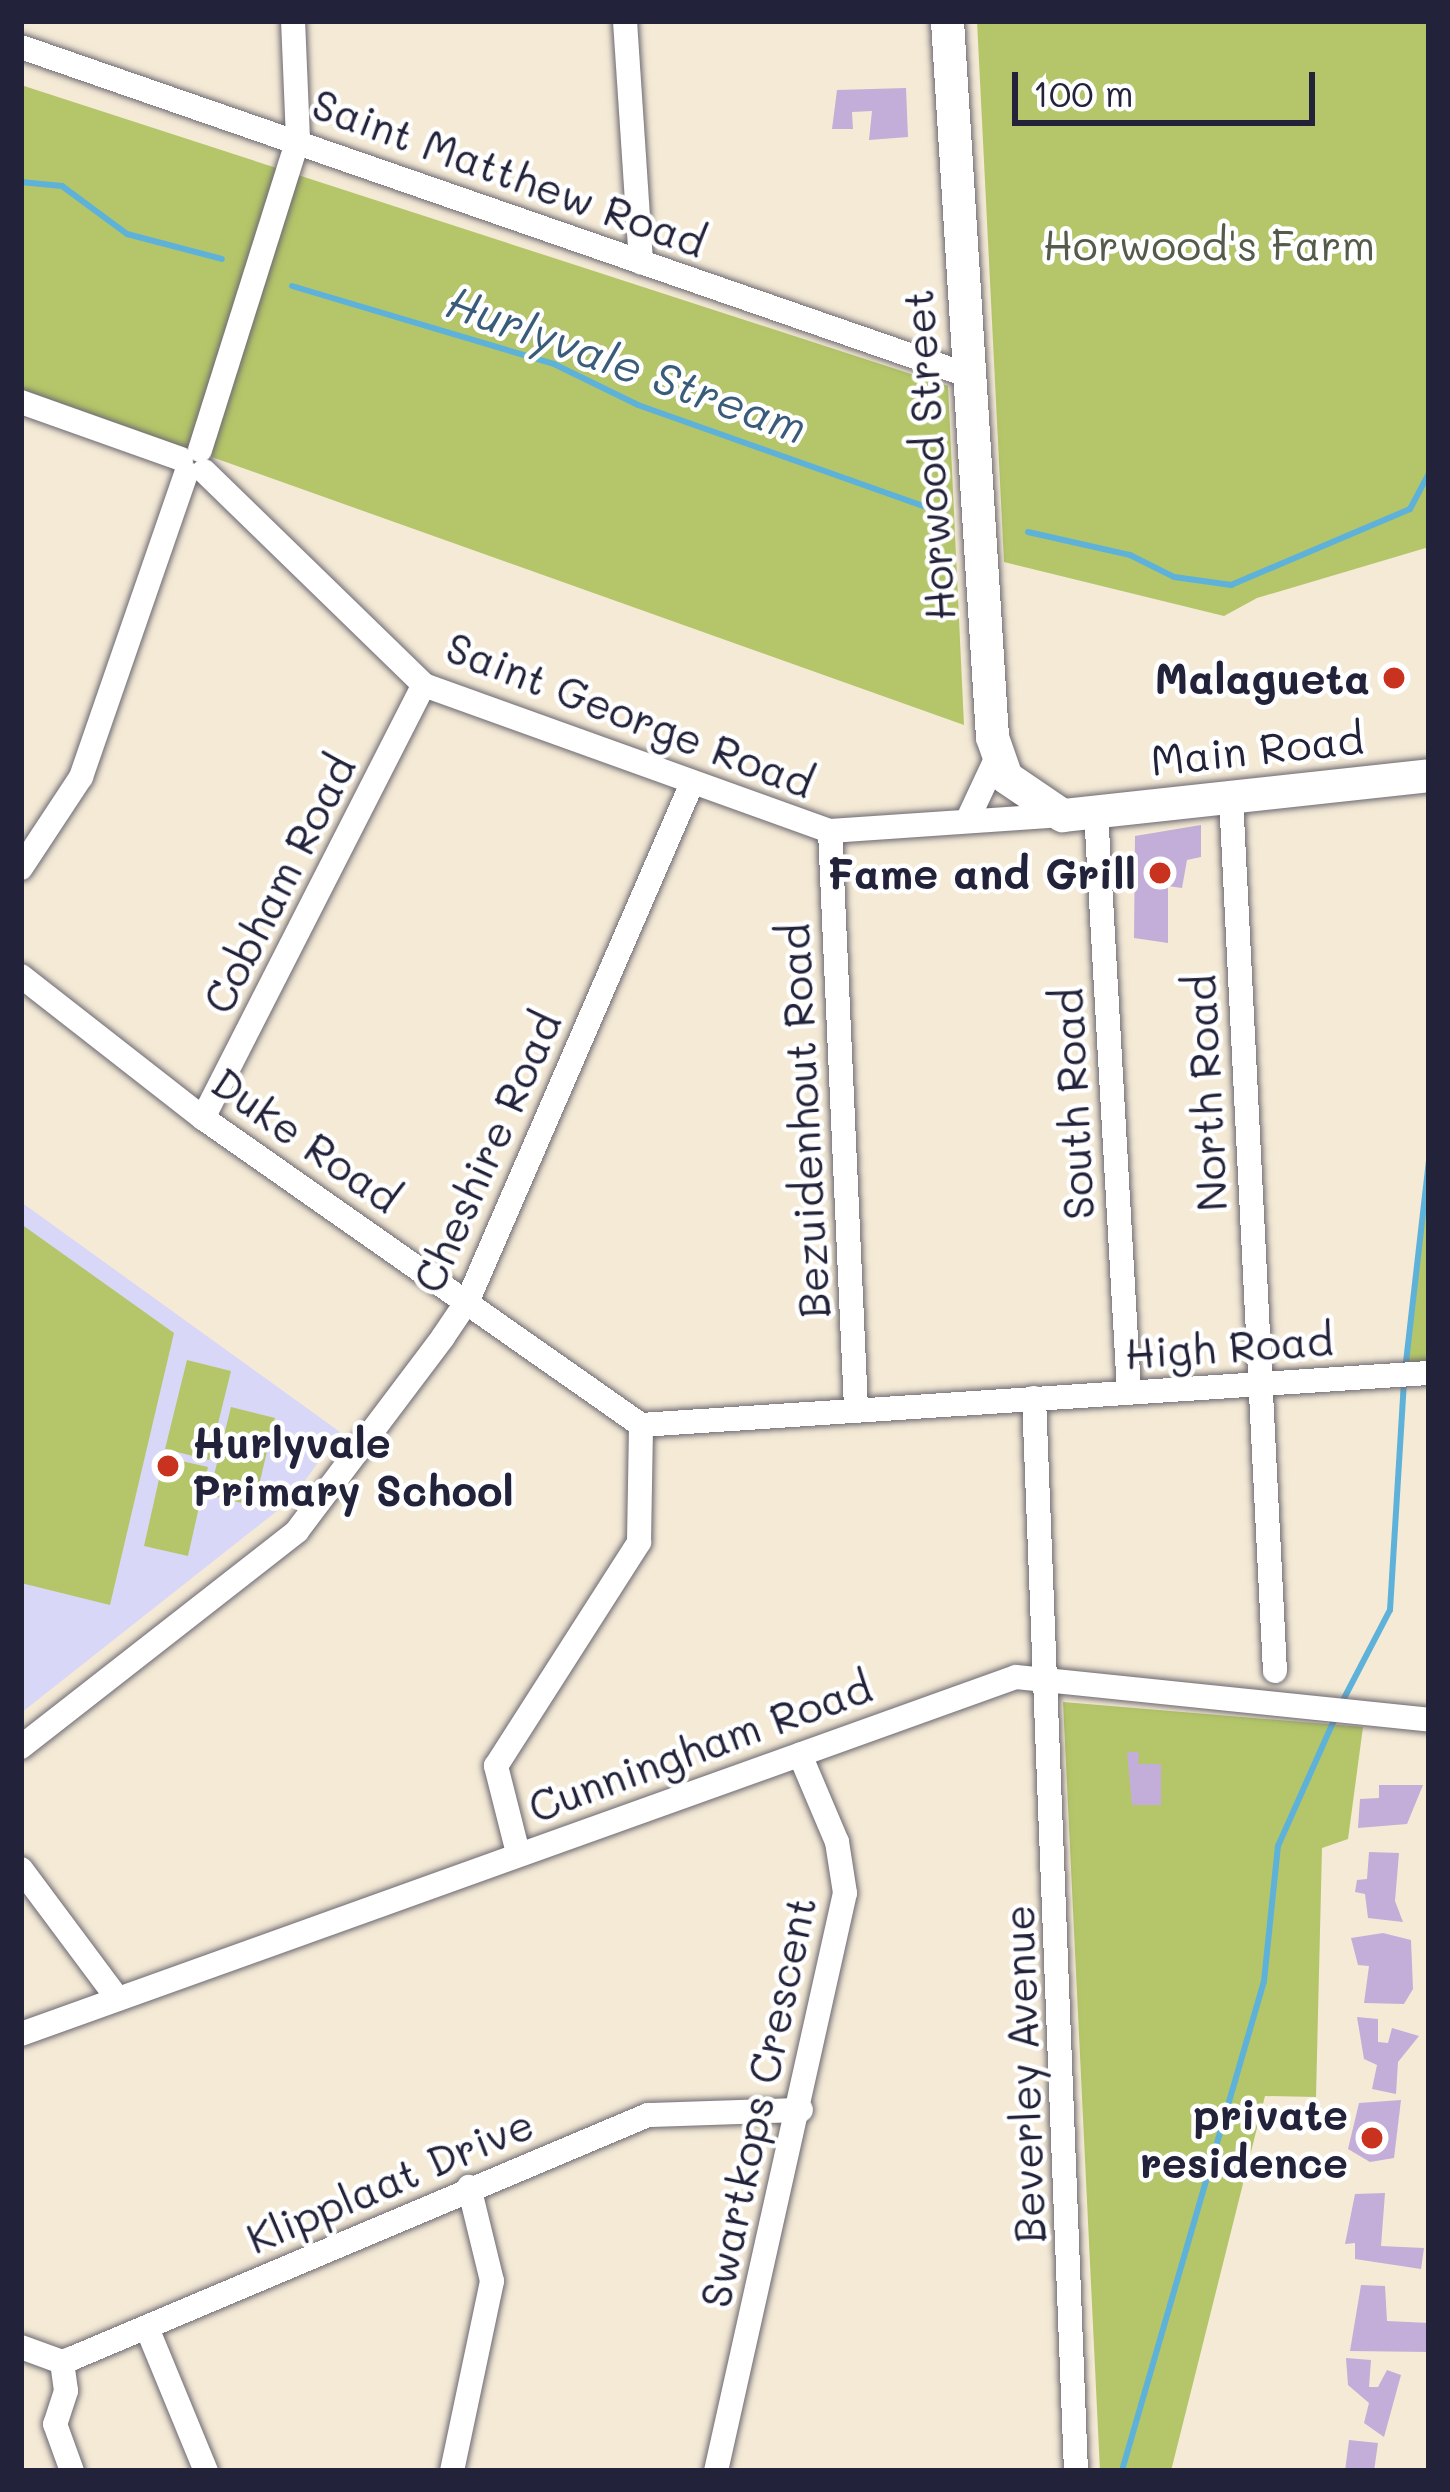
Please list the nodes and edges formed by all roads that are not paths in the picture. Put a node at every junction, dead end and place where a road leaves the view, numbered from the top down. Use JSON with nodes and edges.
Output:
{"nodes":[{"id":1,"x":293,"y":21,"type":"edge"},
{"id":2,"x":625,"y":21,"type":"edge"},
{"id":3,"x":947,"y":21,"type":"edge"},
{"id":4,"x":21,"y":47,"type":"edge"},
{"id":5,"x":298,"y":139,"type":"junction"},
{"id":6,"x":640,"y":262,"type":"junction"},
{"id":7,"x":970,"y":376,"type":"junction"},
{"id":8,"x":21,"y":403,"type":"edge"},
{"id":9,"x":193,"y":463,"type":"junction"},
{"id":10,"x":424,"y":685,"type":"junction"},
{"id":11,"x":997,"y":757,"type":"junction"},
{"id":12,"x":1429,"y":775,"type":"edge"},
{"id":13,"x":692,"y":783,"type":"junction"},
{"id":14,"x":1231,"y":797,"type":"junction"},
{"id":15,"x":1079,"y":814,"type":"junction"},
{"id":16,"x":967,"y":820,"type":"junction"},
{"id":17,"x":830,"y":831,"type":"junction"},
{"id":18,"x":21,"y":868,"type":"edge"},
{"id":19,"x":21,"y":976,"type":"edge"},
{"id":20,"x":203,"y":1118,"type":"junction"},
{"id":21,"x":468,"y":1300,"type":"junction"},
{"id":22,"x":1429,"y":1373,"type":"edge"},
{"id":23,"x":1259,"y":1385,"type":"junction"},
{"id":24,"x":1129,"y":1392,"type":"junction"},
{"id":25,"x":1034,"y":1398,"type":"junction"},
{"id":26,"x":856,"y":1408,"type":"junction"},
{"id":27,"x":640,"y":1425,"type":"junction"},
{"id":28,"x":1275,"y":1671,"type":"dead end"},
{"id":29,"x":1047,"y":1675,"type":"junction"},
{"id":30,"x":1429,"y":1720,"type":"edge"},
{"id":31,"x":21,"y":1747,"type":"edge"},
{"id":32,"x":800,"y":1756,"type":"junction"},
{"id":33,"x":518,"y":1853,"type":"junction"},
{"id":34,"x":21,"y":1869,"type":"edge"},
{"id":35,"x":118,"y":1999,"type":"junction"},
{"id":36,"x":21,"y":2035,"type":"edge"},
{"id":37,"x":801,"y":2110,"type":"junction"},
{"id":38,"x":469,"y":2187,"type":"junction"},
{"id":39,"x":147,"y":2328,"type":"junction"},
{"id":40,"x":21,"y":2347,"type":"edge"},
{"id":41,"x":62,"y":2362,"type":"junction"},
{"id":42,"x":72,"y":2471,"type":"edge"},
{"id":43,"x":206,"y":2471,"type":"edge"},
{"id":44,"x":452,"y":2471,"type":"edge"},
{"id":45,"x":716,"y":2471,"type":"edge"},
{"id":46,"x":1076,"y":2471,"type":"edge"}],
"edges":[{"from":1,"to":5,"type":"street"},
{"from":2,"to":6,"type":"street"},
{"from":3,"to":7,"type":"main road","name":"Horwood Street"},
{"from":4,"to":5,"type":"street","name":"Saint Matthew Road"},
{"from":5,"to":6,"type":"street","name":"Saint Matthew Road"},
{"from":5,"to":9,"type":"street"},
{"from":6,"to":7,"type":"street","name":"Saint Matthew Road"},
{"from":7,"to":11,"type":"main road","name":"Horwood Street"},
{"from":8,"to":9,"type":"street"},
{"from":9,"to":10,"type":"street","name":"Saint George Road"},
{"from":9,"to":18,"type":"street"},
{"from":10,"to":13,"type":"street","name":"Saint George Road"},
{"from":10,"to":20,"type":"street","name":"Cobham Road"},
{"from":11,"to":15,"type":"main road"},
{"from":11,"to":16,"type":"street"},
{"from":12,"to":14,"type":"main road","name":"Main Road"},
{"from":13,"to":17,"type":"street","name":"Saint George Road"},
{"from":13,"to":21,"type":"street","name":"Cheshire Road"},
{"from":14,"to":15,"type":"main road","name":"Main Road"},
{"from":14,"to":23,"type":"street","name":"North Road"},
{"from":15,"to":16,"type":"street","name":"Saint George Road"},
{"from":15,"to":24,"type":"street","name":"South Road"},
{"from":16,"to":17,"type":"street","name":"Saint George Road"},
{"from":17,"to":26,"type":"street","name":"Bezuidenhout Road"},
{"from":19,"to":20,"type":"street","name":"Duke Road"},
{"from":20,"to":21,"type":"street","name":"Duke Road"},
{"from":21,"to":27,"type":"street","name":"Duke Road"},
{"from":21,"to":31,"type":"street","name":"Cheshire Road"},
{"from":22,"to":23,"type":"street","name":"High Road"},
{"from":23,"to":24,"type":"street","name":"High Road"},
{"from":23,"to":28,"type":"street","name":"North Road"},
{"from":24,"to":25,"type":"street","name":"High Road"},
{"from":25,"to":26,"type":"street"},
{"from":25,"to":29,"type":"street","name":"Beverley Avenue"},
{"from":26,"to":27,"type":"street"},
{"from":27,"to":33,"type":"street"},
{"from":29,"to":30,"type":"street","name":"Cunningham Road"},
{"from":29,"to":32,"type":"street","name":"Cunningham Road"},
{"from":29,"to":46,"type":"street","name":"Beverley Avenue"},
{"from":32,"to":33,"type":"street","name":"Cunningham Road"},
{"from":32,"to":37,"type":"street","name":"Swartkops Crescent"},
{"from":33,"to":35,"type":"street","name":"Cunningham Road"},
{"from":34,"to":35,"type":"street"},
{"from":35,"to":36,"type":"street","name":"Cunningham Road"},
{"from":37,"to":38,"type":"street","name":"Klipplaat Drive"},
{"from":37,"to":45,"type":"street","name":"Swartkops Crescent"},
{"from":38,"to":39,"type":"street","name":"Klipplaat Drive"},
{"from":38,"to":44,"type":"street"},
{"from":39,"to":41,"type":"street","name":"Klipplaat Drive"},
{"from":39,"to":43,"type":"street"},
{"from":40,"to":41,"type":"street"},
{"from":41,"to":42,"type":"street"}]}
